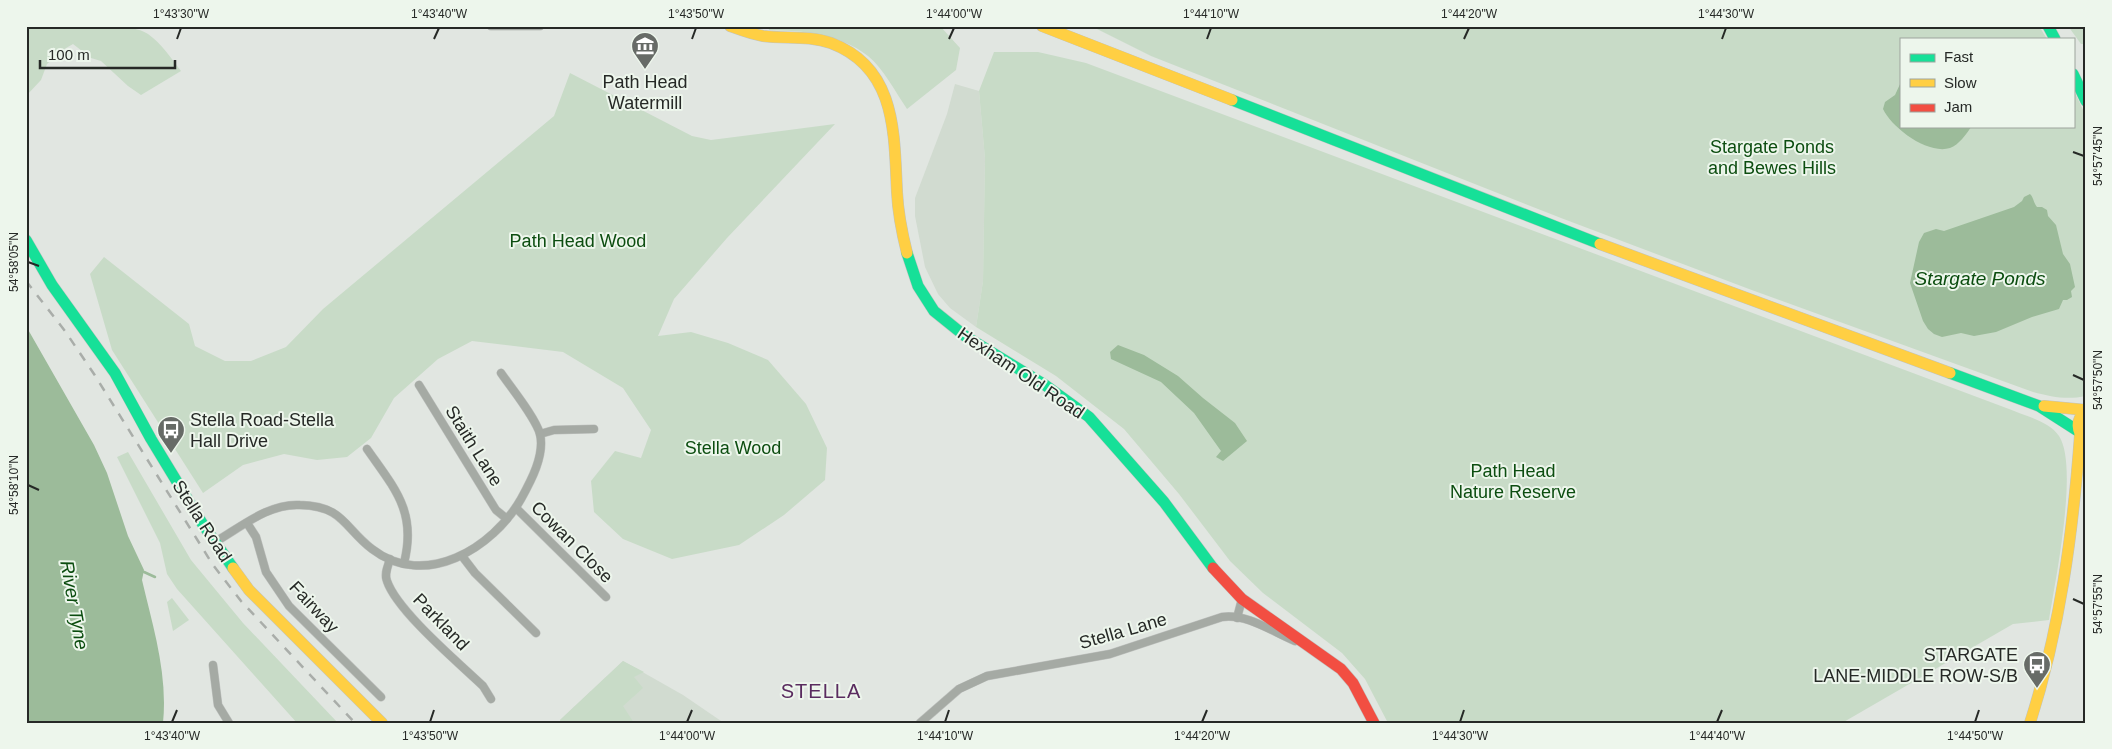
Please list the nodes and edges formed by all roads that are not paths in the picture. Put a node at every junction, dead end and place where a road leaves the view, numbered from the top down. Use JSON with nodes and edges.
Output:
{"nodes":[{"id":1,"x":491,"y":26,"type":"edge"},
{"id":2,"x":540,"y":26,"type":"edge"},
{"id":3,"x":730,"y":26,"type":"edge"},
{"id":4,"x":1041,"y":26,"type":"edge"},
{"id":5,"x":2048,"y":26,"type":"edge"},
{"id":6,"x":2054,"y":38,"type":"edge"},
{"id":7,"x":2074,"y":76,"type":"edge"},
{"id":8,"x":2086,"y":101,"type":"edge"},
{"id":9,"x":26,"y":240,"type":"edge"},
{"id":10,"x":502,"y":373,"type":"dead end"},
{"id":11,"x":419,"y":386,"type":"dead end"},
{"id":12,"x":2039,"y":406,"type":"junction"},
{"id":13,"x":2086,"y":410,"type":"edge"},
{"id":14,"x":594,"y":429,"type":"dead end"},
{"id":15,"x":540,"y":434,"type":"junction"},
{"id":16,"x":2081,"y":435,"type":"edge"},
{"id":17,"x":367,"y":449,"type":"dead end"},
{"id":18,"x":2086,"y":459,"type":"edge"},
{"id":19,"x":2077,"y":472,"type":"junction"},
{"id":20,"x":516,"y":508,"type":"junction"},
{"id":21,"x":507,"y":519,"type":"junction"},
{"id":22,"x":247,"y":523,"type":"junction"},
{"id":23,"x":215,"y":542,"type":"junction"},
{"id":24,"x":462,"y":556,"type":"junction"},
{"id":25,"x":390,"y":559,"type":"junction"},
{"id":26,"x":404,"y":563,"type":"junction"},
{"id":27,"x":606,"y":597,"type":"dead end"},
{"id":28,"x":1242,"y":599,"type":"junction"},
{"id":29,"x":1237,"y":618,"type":"junction"},
{"id":30,"x":536,"y":633,"type":"dead end"},
{"id":31,"x":1312,"y":648,"type":"junction"},
{"id":32,"x":212,"y":665,"type":"dead end"},
{"id":33,"x":381,"y":697,"type":"dead end"},
{"id":34,"x":491,"y":699,"type":"dead end"},
{"id":35,"x":229,"y":723,"type":"edge"},
{"id":36,"x":382,"y":723,"type":"edge"},
{"id":37,"x":920,"y":723,"type":"edge"},
{"id":38,"x":1374,"y":723,"type":"edge"},
{"id":39,"x":2030,"y":723,"type":"edge"}],
"edges":[{"from":1,"to":2,"type":"street"},
{"from":3,"to":28,"type":"main road","name":"Hexham Old Road"},
{"from":4,"to":12,"type":"main road"},
{"from":5,"to":6,"type":"main road"},
{"from":7,"to":8,"type":"main road"},
{"from":9,"to":23,"type":"main road","name":"Stella Road"},
{"from":10,"to":15,"type":"street"},
{"from":11,"to":21,"type":"street","name":"Staith Lane"},
{"from":12,"to":13,"type":"main road"},
{"from":12,"to":16,"type":"main road"},
{"from":13,"to":16,"type":"main road"},
{"from":14,"to":15,"type":"street"},
{"from":15,"to":20,"type":"street"},
{"from":16,"to":19,"type":"main road"},
{"from":17,"to":26,"type":"street"},
{"from":18,"to":19,"type":"main road"},
{"from":19,"to":39,"type":"main road"},
{"from":20,"to":21,"type":"street"},
{"from":20,"to":27,"type":"street","name":"Cowan Close"},
{"from":21,"to":24,"type":"street"},
{"from":22,"to":23,"type":"street"},
{"from":22,"to":25,"type":"street"},
{"from":22,"to":33,"type":"street","name":"Fairway"},
{"from":23,"to":36,"type":"main road","name":"Stella Road"},
{"from":24,"to":26,"type":"street"},
{"from":24,"to":30,"type":"street"},
{"from":25,"to":26,"type":"street"},
{"from":25,"to":34,"type":"street","name":"Parkland"},
{"from":28,"to":29,"type":"street"},
{"from":28,"to":31,"type":"main road","name":"Hexham Old Road"},
{"from":29,"to":31,"type":"street","name":"Stella Lane"},
{"from":29,"to":37,"type":"street","name":"Stella Lane"},
{"from":31,"to":38,"type":"main road","name":"Hexham Old Road"},
{"from":32,"to":35,"type":"street"}]}
